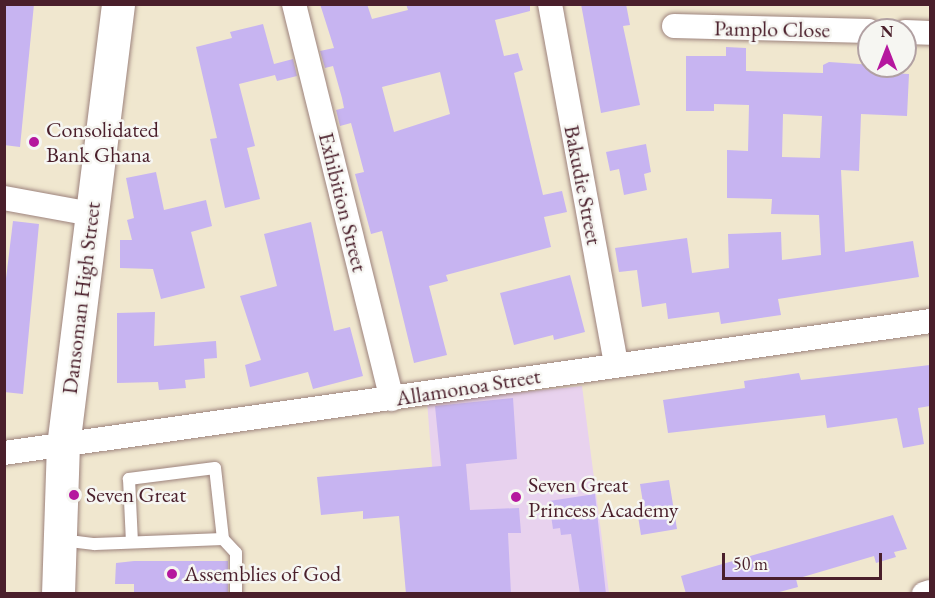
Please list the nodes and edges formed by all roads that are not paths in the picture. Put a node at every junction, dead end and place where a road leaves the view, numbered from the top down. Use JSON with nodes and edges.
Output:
{"nodes":[{"id":1,"x":118,"y":4,"type":"edge"},
{"id":2,"x":294,"y":4,"type":"edge"},
{"id":3,"x":550,"y":4,"type":"edge"},
{"id":4,"x":674,"y":26,"type":"dead end"},
{"id":5,"x":857,"y":31,"type":"edge"},
{"id":6,"x":4,"y":198,"type":"edge"},
{"id":7,"x":91,"y":214,"type":"junction"},
{"id":8,"x":930,"y":321,"type":"edge"},
{"id":9,"x":616,"y":365,"type":"junction"},
{"id":10,"x":392,"y":399,"type":"junction"},
{"id":11,"x":63,"y":446,"type":"junction"},
{"id":12,"x":4,"y":453,"type":"edge"},
{"id":13,"x":223,"y":538,"type":"junction"},
{"id":14,"x":60,"y":540,"type":"junction"},
{"id":15,"x":132,"y":542,"type":"junction"},
{"id":16,"x":930,"y":592,"type":"edge"},
{"id":17,"x":58,"y":594,"type":"edge"},
{"id":18,"x":236,"y":594,"type":"edge"},
{"id":19,"x":924,"y":594,"type":"edge"}],
"edges":[{"from":1,"to":7,"type":"street","name":"Dansoman High Street"},
{"from":2,"to":10,"type":"street","name":"Exhibition Street"},
{"from":3,"to":9,"type":"street","name":"Bakudie Street"},
{"from":4,"to":5,"type":"street","name":"Pamplo Close"},
{"from":6,"to":7,"type":"street"},
{"from":7,"to":11,"type":"street","name":"Dansoman High Street"},
{"from":8,"to":9,"type":"street","name":"Allamonoa Street"},
{"from":9,"to":10,"type":"street","name":"Allamonoa Street"},
{"from":10,"to":11,"type":"street","name":"Allamonoa Street"},
{"from":11,"to":12,"type":"street","name":"Allamonoa Street"},
{"from":11,"to":14,"type":"street","name":"Dansoman High Street"},
{"from":13,"to":15,"type":"lane"},
{"from":13,"to":15,"type":"lane"},
{"from":13,"to":18,"type":"lane"},
{"from":14,"to":15,"type":"lane"},
{"from":14,"to":17,"type":"street","name":"Dansoman High Street"},
{"from":16,"to":19,"type":"street"}]}
